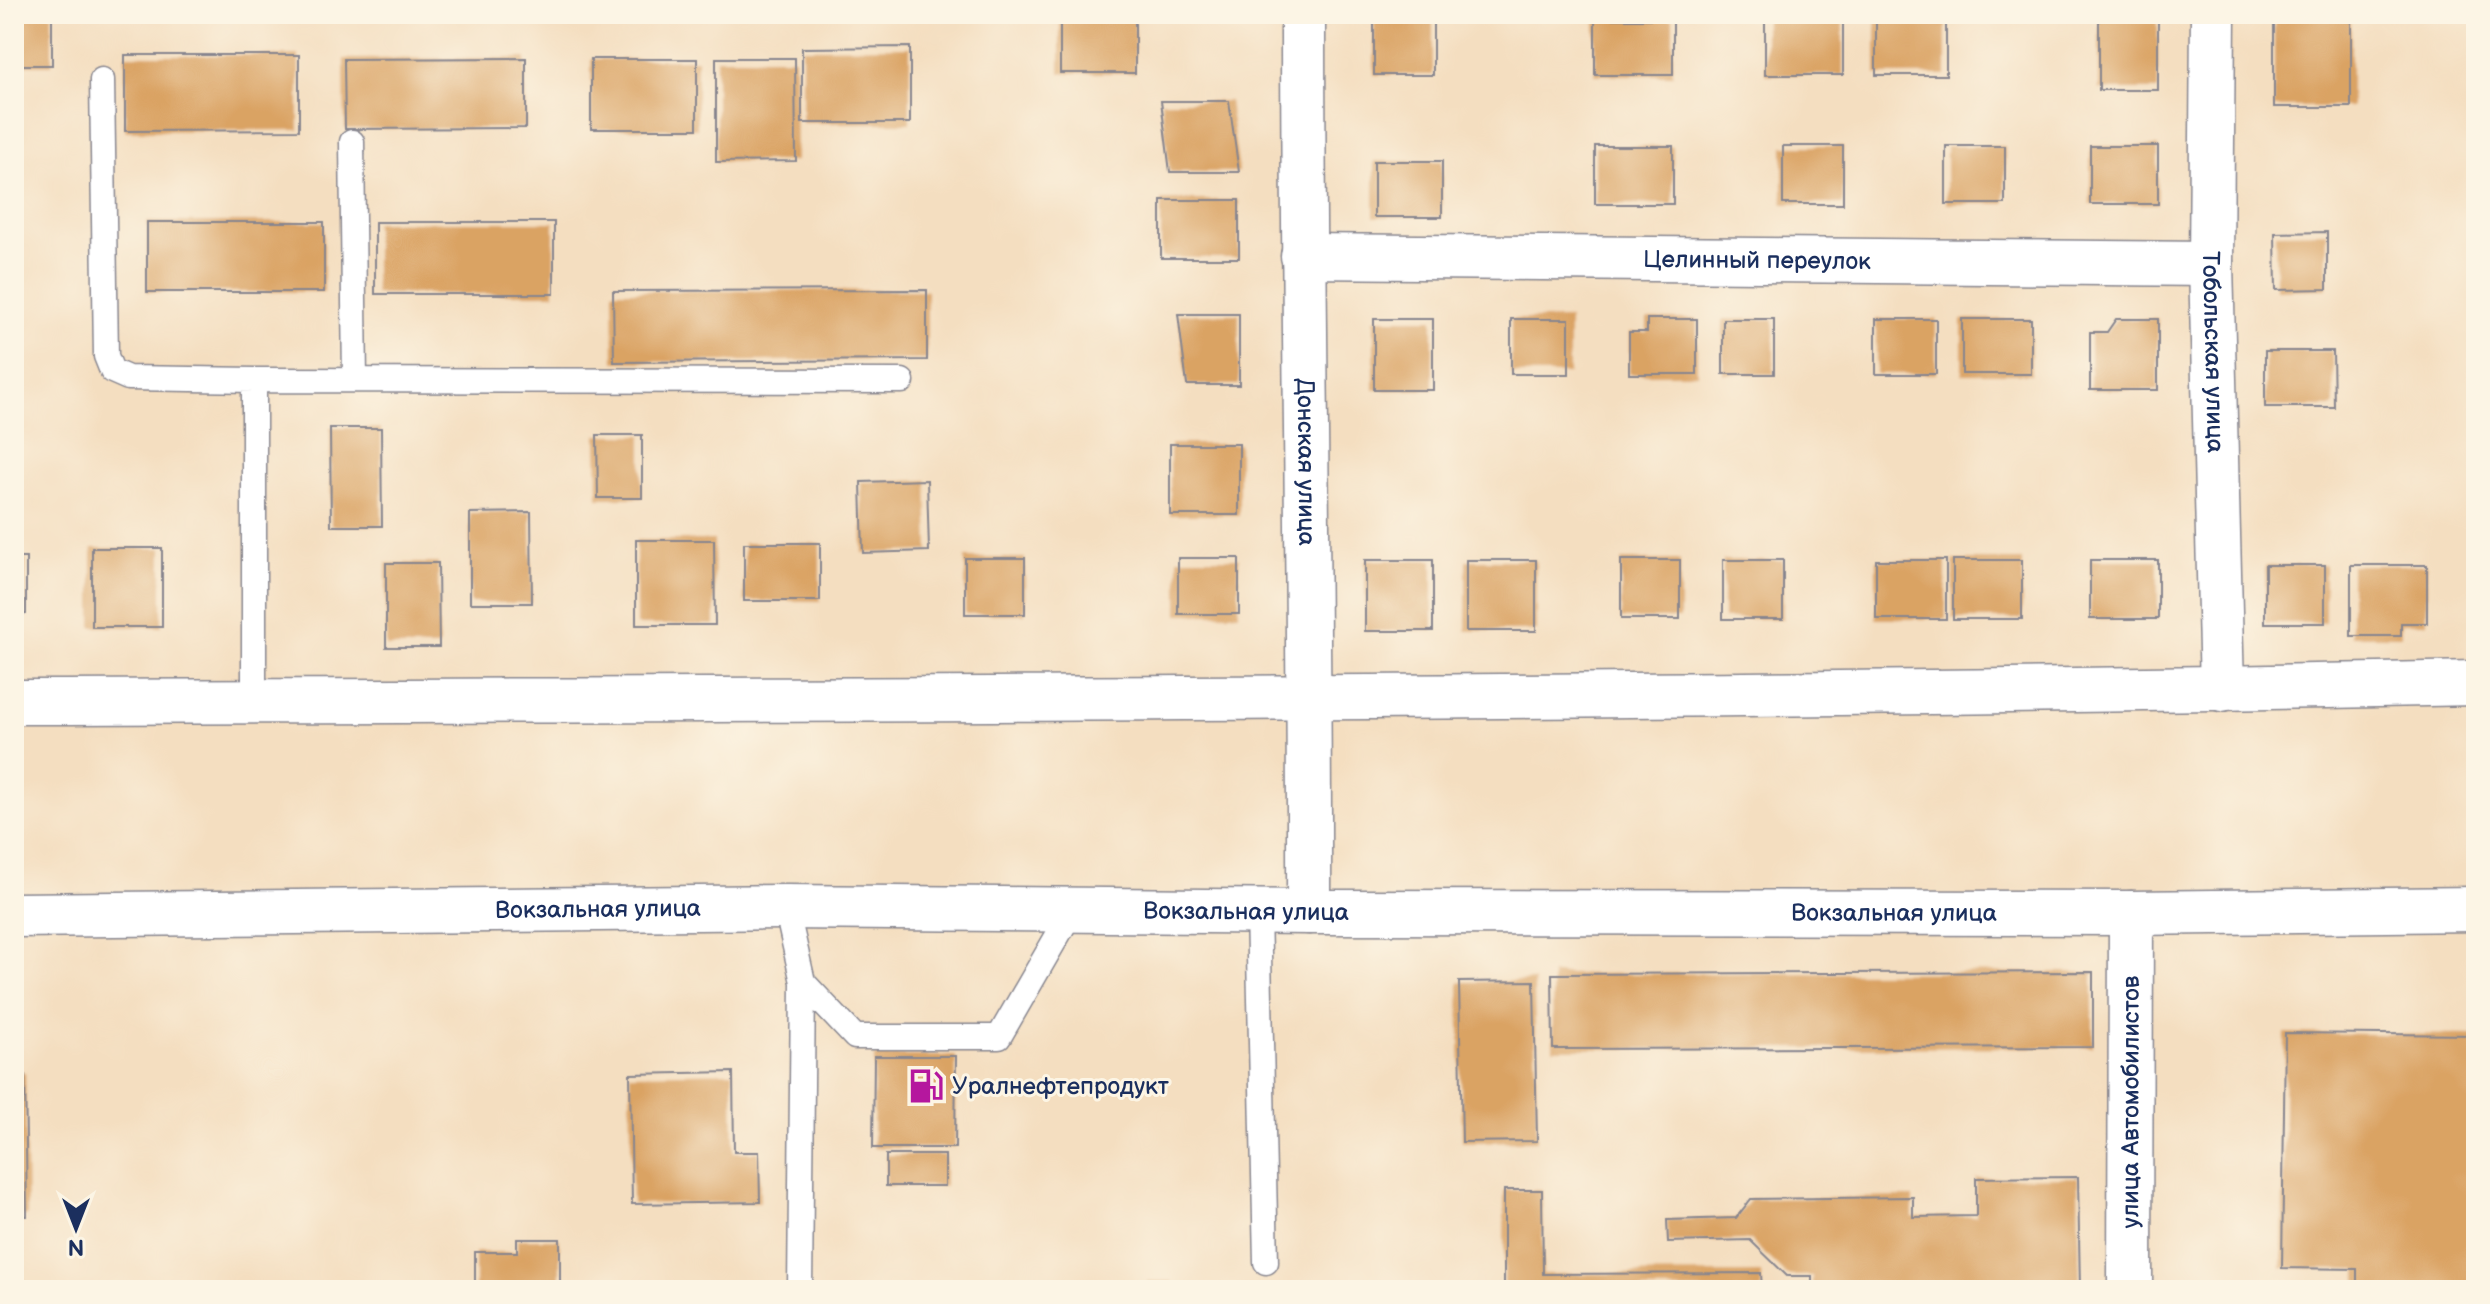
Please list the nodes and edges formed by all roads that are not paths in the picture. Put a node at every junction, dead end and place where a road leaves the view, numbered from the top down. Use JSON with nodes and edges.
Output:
{"nodes":[{"id":1,"x":1303,"y":14,"type":"edge"},
{"id":2,"x":2213,"y":14,"type":"edge"},
{"id":3,"x":102,"y":80,"type":"dead end"},
{"id":4,"x":352,"y":142,"type":"dead end"},
{"id":5,"x":1303,"y":256,"type":"junction"},
{"id":6,"x":2211,"y":264,"type":"junction"},
{"id":7,"x":254,"y":380,"type":"junction"},
{"id":8,"x":355,"y":380,"type":"junction"},
{"id":9,"x":902,"y":381,"type":"dead end"},
{"id":10,"x":2476,"y":683,"type":"edge"},
{"id":11,"x":2222,"y":689,"type":"junction"},
{"id":12,"x":1310,"y":697,"type":"junction"},
{"id":13,"x":254,"y":701,"type":"junction"},
{"id":14,"x":14,"y":702,"type":"edge"},
{"id":15,"x":786,"y":907,"type":"junction"},
{"id":16,"x":1073,"y":909,"type":"junction"},
{"id":17,"x":2476,"y":909,"type":"edge"},
{"id":18,"x":1258,"y":911,"type":"junction"},
{"id":19,"x":1309,"y":912,"type":"junction"},
{"id":20,"x":2131,"y":913,"type":"junction"},
{"id":21,"x":14,"y":915,"type":"edge"},
{"id":22,"x":803,"y":982,"type":"junction"},
{"id":23,"x":1266,"y":1262,"type":"dead end"},
{"id":24,"x":800,"y":1290,"type":"edge"},
{"id":25,"x":2130,"y":1290,"type":"edge"}],
"edges":[{"from":1,"to":5,"type":"street","name":"Донская улица"},
{"from":2,"to":6,"type":"street","name":"Тобольская улица"},
{"from":3,"to":7,"type":"lane"},
{"from":4,"to":8,"type":"lane"},
{"from":5,"to":6,"type":"street","name":"Целинный переулок"},
{"from":5,"to":12,"type":"street","name":"Донская улица"},
{"from":6,"to":11,"type":"street","name":"Тобольская улица"},
{"from":7,"to":8,"type":"lane"},
{"from":7,"to":13,"type":"lane"},
{"from":8,"to":9,"type":"lane"},
{"from":10,"to":11,"type":"street"},
{"from":11,"to":12,"type":"street"},
{"from":12,"to":13,"type":"street"},
{"from":12,"to":19,"type":"street","name":"Донская улица"},
{"from":13,"to":14,"type":"street"},
{"from":15,"to":16,"type":"street","name":"Вокзальная улица"},
{"from":15,"to":21,"type":"street","name":"Вокзальная улица"},
{"from":15,"to":22,"type":"lane"},
{"from":16,"to":18,"type":"street","name":"Вокзальная улица"},
{"from":16,"to":22,"type":"lane"},
{"from":17,"to":20,"type":"street","name":"Вокзальная улица"},
{"from":18,"to":19,"type":"street","name":"Вокзальная улица"},
{"from":18,"to":23,"type":"lane"},
{"from":19,"to":20,"type":"street","name":"Вокзальная улица"},
{"from":20,"to":25,"type":"street","name":"улица Автомобилистов"},
{"from":22,"to":24,"type":"lane"}]}
